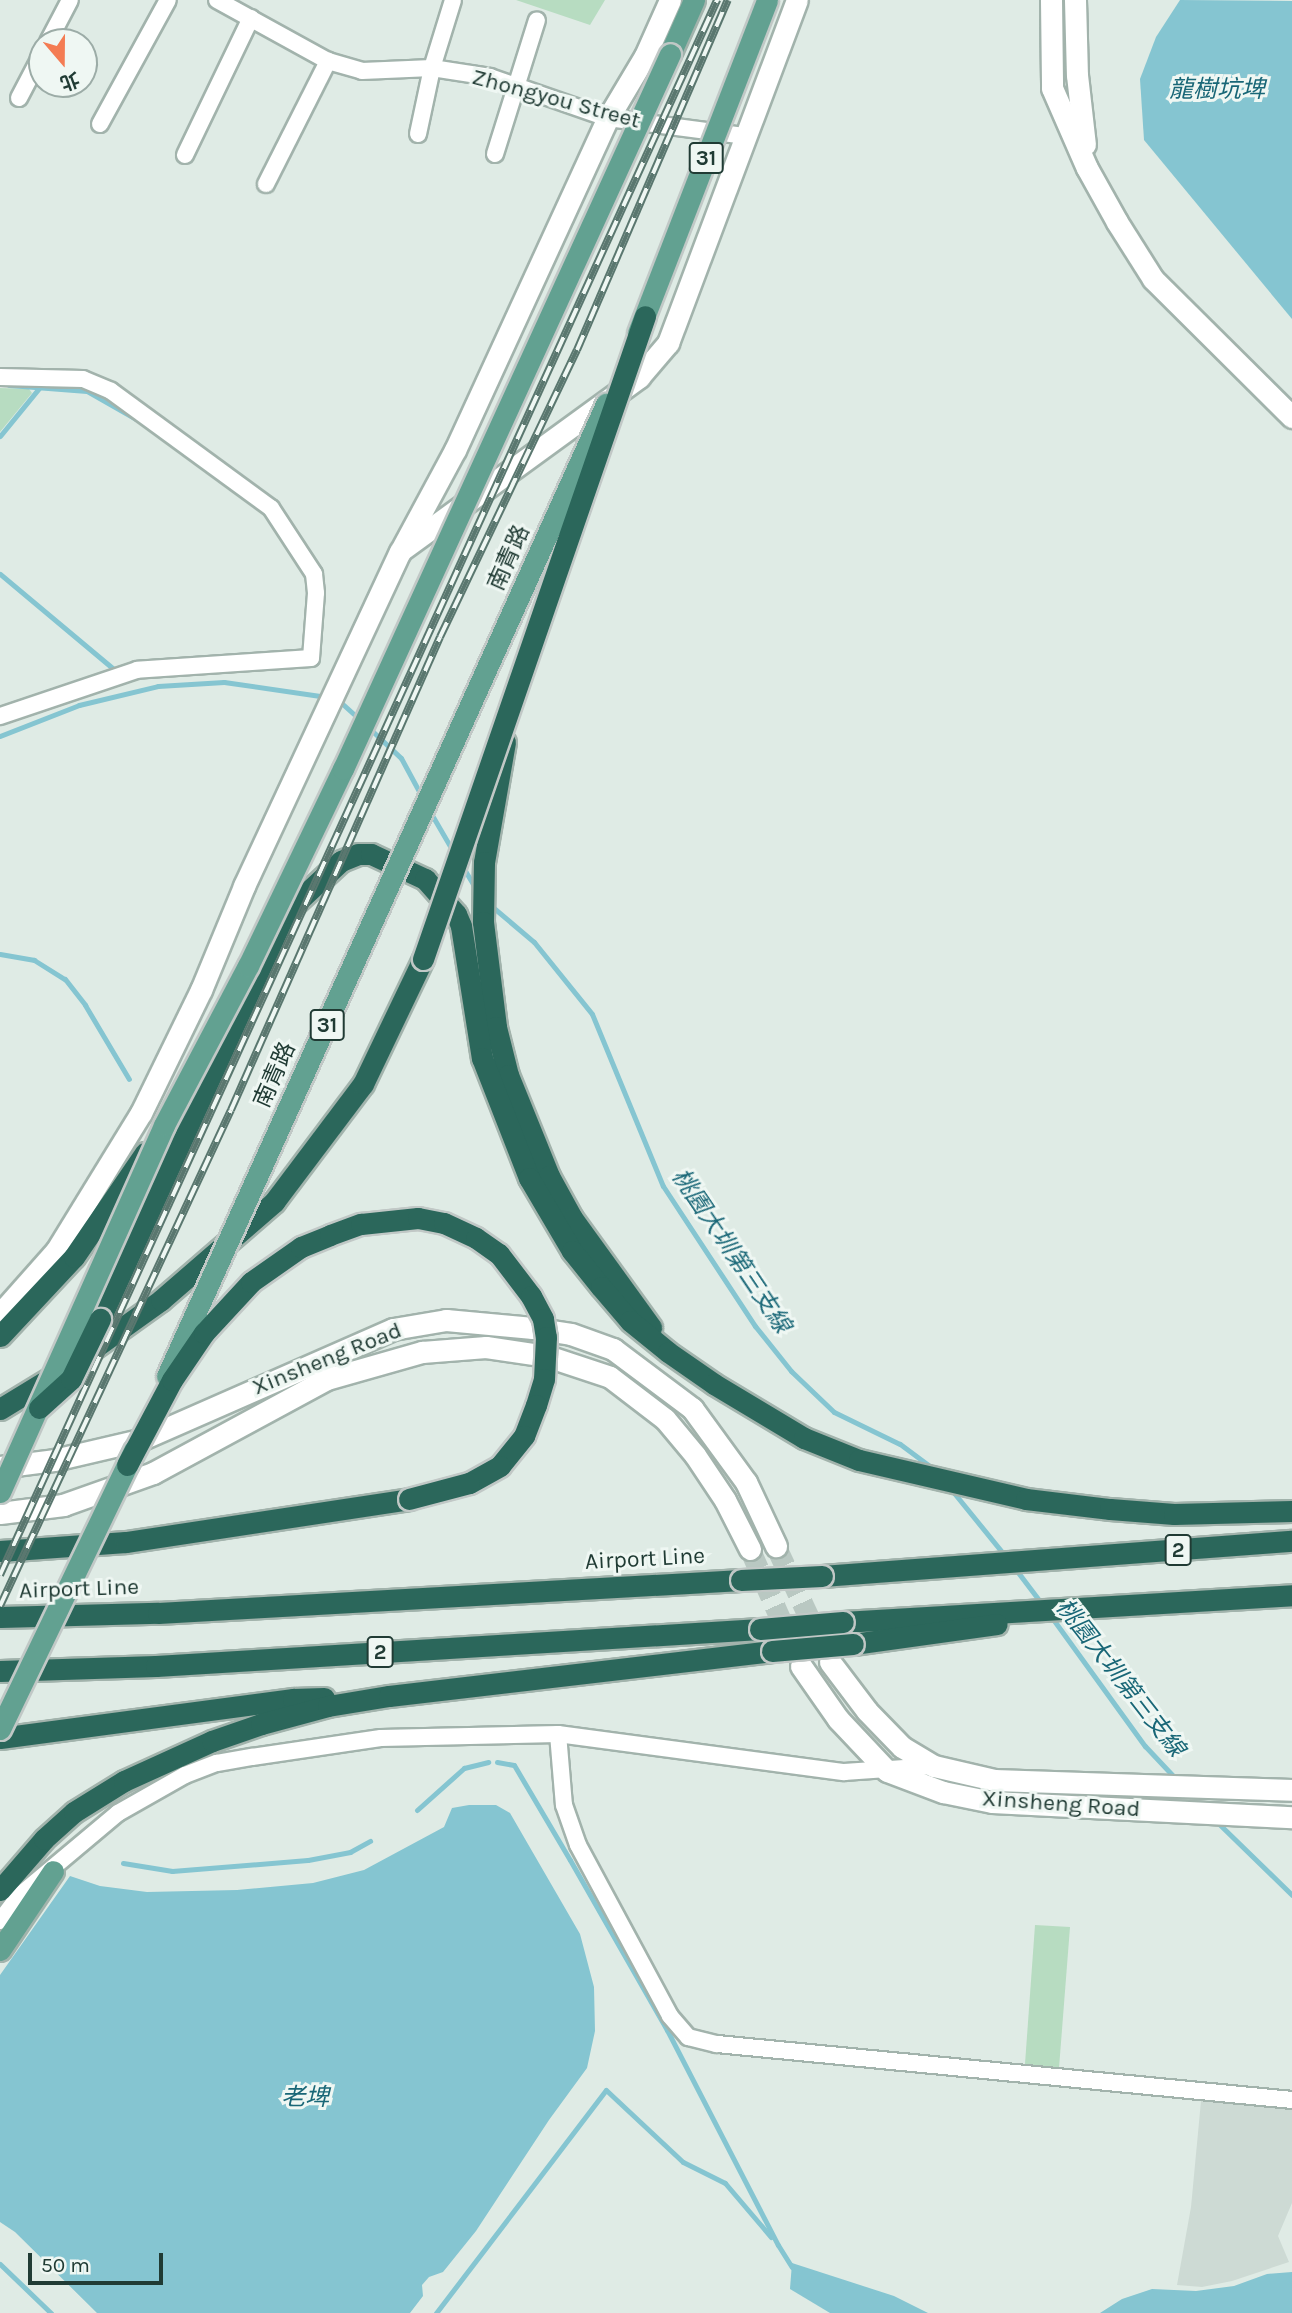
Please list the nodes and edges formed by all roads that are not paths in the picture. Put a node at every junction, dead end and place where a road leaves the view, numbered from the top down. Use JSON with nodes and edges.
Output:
{"nodes":[{"id":1,"x":70,"y":0,"type":"edge"},
{"id":2,"x":168,"y":0,"type":"edge"},
{"id":3,"x":217,"y":0,"type":"edge"},
{"id":4,"x":453,"y":0,"type":"edge"},
{"id":5,"x":670,"y":0,"type":"edge"},
{"id":6,"x":694,"y":0,"type":"edge"},
{"id":7,"x":767,"y":0,"type":"edge"},
{"id":8,"x":797,"y":0,"type":"edge"},
{"id":9,"x":1051,"y":0,"type":"edge"},
{"id":10,"x":1075,"y":0,"type":"edge"},
{"id":11,"x":251,"y":18,"type":"junction"},
{"id":12,"x":537,"y":20,"type":"dead end"},
{"id":13,"x":55,"y":28,"type":"edge"},
{"id":14,"x":328,"y":61,"type":"junction"},
{"id":15,"x":432,"y":68,"type":"junction"},
{"id":16,"x":28,"y":81,"type":"edge"},
{"id":17,"x":630,"y":83,"type":"junction"},
{"id":18,"x":516,"y":84,"type":"junction"},
{"id":19,"x":19,"y":98,"type":"dead end"},
{"id":20,"x":608,"y":118,"type":"junction"},
{"id":21,"x":100,"y":124,"type":"dead end"},
{"id":22,"x":644,"y":124,"type":"junction"},
{"id":23,"x":418,"y":134,"type":"dead end"},
{"id":24,"x":744,"y":136,"type":"junction"},
{"id":25,"x":495,"y":154,"type":"dead end"},
{"id":26,"x":185,"y":155,"type":"dead end"},
{"id":27,"x":1087,"y":168,"type":"junction"},
{"id":28,"x":266,"y":184,"type":"dead end"},
{"id":29,"x":645,"y":316,"type":"junction"},
{"id":30,"x":0,"y":377,"type":"edge"},
{"id":31,"x":1292,"y":417,"type":"edge"},
{"id":32,"x":429,"y":499,"type":"junction"},
{"id":33,"x":442,"y":521,"type":"junction"},
{"id":34,"x":400,"y":552,"type":"junction"},
{"id":35,"x":515,"y":690,"type":"junction"},
{"id":36,"x":0,"y":716,"type":"edge"},
{"id":37,"x":164,"y":1125,"type":"junction"},
{"id":38,"x":0,"y":1314,"type":"edge"},
{"id":39,"x":0,"y":1336,"type":"edge"},
{"id":40,"x":668,"y":1352,"type":"junction"},
{"id":41,"x":39,"y":1408,"type":"junction"},
{"id":42,"x":0,"y":1409,"type":"edge"},
{"id":43,"x":127,"y":1465,"type":"junction"},
{"id":44,"x":0,"y":1467,"type":"edge"},
{"id":45,"x":0,"y":1492,"type":"edge"},
{"id":46,"x":1292,"y":1511,"type":"edge"},
{"id":47,"x":0,"y":1513,"type":"edge"},
{"id":48,"x":1292,"y":1541,"type":"edge"},
{"id":49,"x":776,"y":1546,"type":"tunnel mouth"},
{"id":50,"x":750,"y":1549,"type":"tunnel mouth"},
{"id":51,"x":0,"y":1551,"type":"edge"},
{"id":52,"x":1283,"y":1595,"type":"edge"},
{"id":53,"x":0,"y":1617,"type":"edge"},
{"id":54,"x":1004,"y":1617,"type":"junction"},
{"id":55,"x":830,"y":1662,"type":"tunnel mouth"},
{"id":56,"x":802,"y":1666,"type":"tunnel mouth"},
{"id":57,"x":0,"y":1671,"type":"edge"},
{"id":58,"x":389,"y":1696,"type":"junction"},
{"id":59,"x":0,"y":1729,"type":"edge"},
{"id":60,"x":558,"y":1734,"type":"junction"},
{"id":61,"x":0,"y":1738,"type":"edge"},
{"id":62,"x":934,"y":1766,"type":"junction"},
{"id":63,"x":887,"y":1771,"type":"junction"},
{"id":64,"x":1292,"y":1790,"type":"edge"},
{"id":65,"x":1292,"y":1817,"type":"edge"},
{"id":66,"x":53,"y":1871,"type":"junction"},
{"id":67,"x":0,"y":1889,"type":"edge"},
{"id":68,"x":0,"y":1921,"type":"edge"},
{"id":69,"x":0,"y":1950,"type":"edge"},
{"id":70,"x":1292,"y":2100,"type":"edge"}],
"edges":[{"from":1,"to":13,"type":"street"},
{"from":2,"to":21,"type":"street"},
{"from":3,"to":11,"type":"street","name":"Zhongyou Street"},
{"from":4,"to":15,"type":"street"},
{"from":5,"to":17,"type":"main road"},
{"from":6,"to":37,"type":"main road","bridge":true},
{"from":7,"to":29,"type":"main road","name":"南青路","number":"31","bridge":true},
{"from":8,"to":24,"type":"main road"},
{"from":9,"to":27,"type":"main road"},
{"from":10,"to":27,"type":"main road"},
{"from":11,"to":14,"type":"street","name":"Zhongyou Street"},
{"from":11,"to":26,"type":"street"},
{"from":12,"to":18,"type":"street"},
{"from":14,"to":15,"type":"street","name":"Zhongyou Street"},
{"from":14,"to":28,"type":"street"},
{"from":15,"to":18,"type":"street","name":"Zhongyou Street"},
{"from":15,"to":23,"type":"street"},
{"from":16,"to":19,"type":"street"},
{"from":17,"to":20,"type":"main road"},
{"from":17,"to":22,"type":"main road"},
{"from":18,"to":20,"type":"street","name":"Zhongyou Street"},
{"from":18,"to":25,"type":"street"},
{"from":20,"to":22,"type":"street","name":"Zhongyou Street"},
{"from":20,"to":32,"type":"main road"},
{"from":22,"to":24,"type":"street","name":"Zhongyou Street"},
{"from":24,"to":33,"type":"main road"},
{"from":27,"to":31,"type":"main road"},
{"from":29,"to":35,"type":"highway","bridge":true},
{"from":29,"to":43,"type":"main road","name":"南青路","number":"31","bridge":true},
{"from":30,"to":36,"type":"street"},
{"from":32,"to":33,"type":"main road"},
{"from":32,"to":34,"type":"main road"},
{"from":33,"to":34,"type":"main road"},
{"from":34,"to":38,"type":"main road"},
{"from":35,"to":40,"type":"highway","bridge":true},
{"from":35,"to":42,"type":"highway","bridge":true},
{"from":37,"to":39,"type":"highway","bridge":true},
{"from":37,"to":41,"type":"main road","bridge":true},
{"from":40,"to":41,"type":"highway","bridge":true},
{"from":40,"to":46,"type":"highway"},
{"from":41,"to":45,"type":"main road","bridge":true},
{"from":43,"to":51,"type":"highway","bridge":true},
{"from":43,"to":59,"type":"main road","name":"南青路","number":"31","bridge":true},
{"from":44,"to":49,"type":"main road","name":"Xinsheng Road"},
{"from":47,"to":50,"type":"main road","name":"Xinsheng Road"},
{"from":48,"to":53,"type":"highway","name":"Airport Line","number":"2","bridge":true},
{"from":52,"to":54,"type":"highway","number":"2"},
{"from":54,"to":57,"type":"highway","number":"2","bridge":true},
{"from":54,"to":58,"type":"highway","bridge":true},
{"from":55,"to":62,"type":"main road","name":"Xinsheng Road"},
{"from":56,"to":63,"type":"main road","name":"Xinsheng Road"},
{"from":58,"to":61,"type":"highway"},
{"from":58,"to":67,"type":"highway"},
{"from":60,"to":63,"type":"street"},
{"from":60,"to":66,"type":"street"},
{"from":60,"to":70,"type":"street"},
{"from":62,"to":63,"type":"street"},
{"from":62,"to":64,"type":"main road","name":"Xinsheng Road"},
{"from":63,"to":65,"type":"main road","name":"Xinsheng Road"},
{"from":66,"to":68,"type":"street"},
{"from":66,"to":69,"type":"main road"}]}
